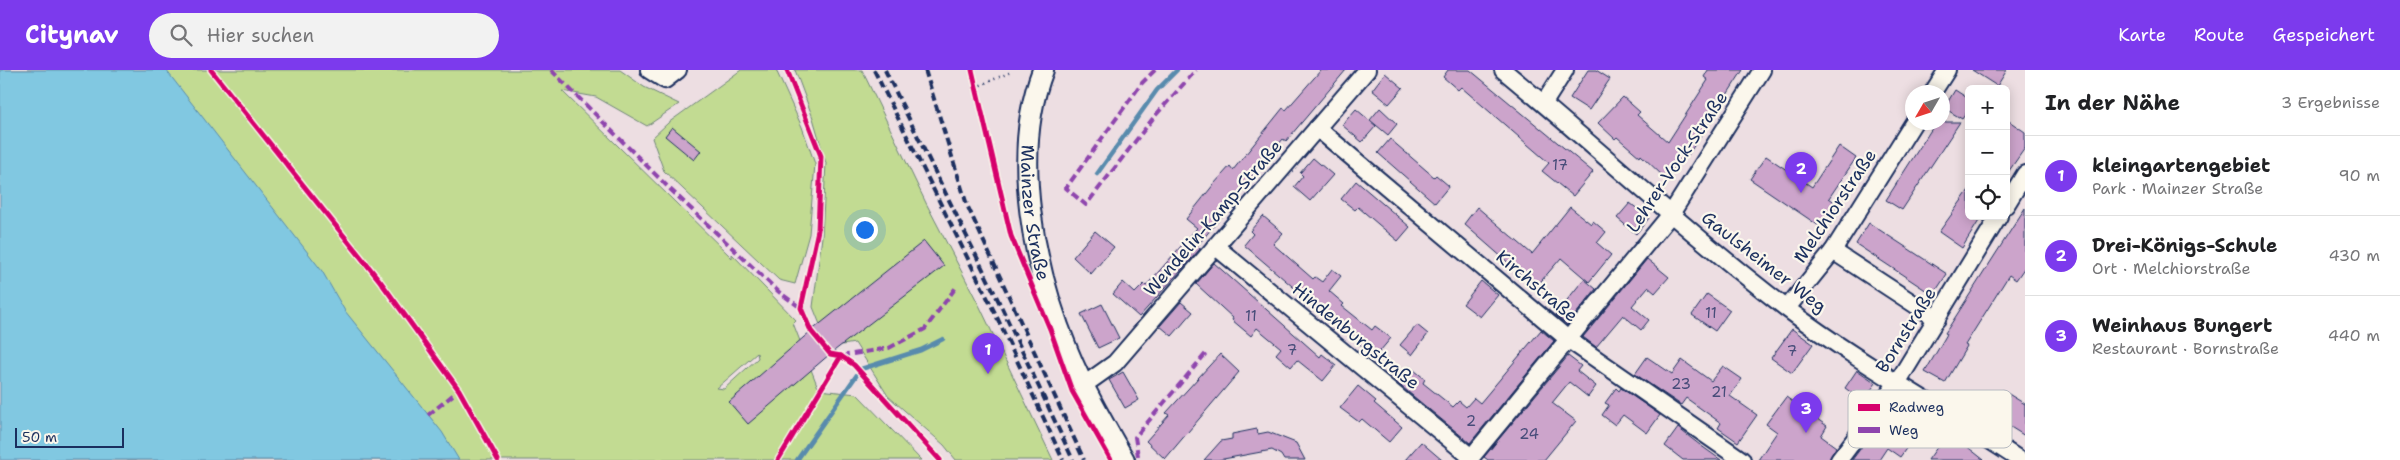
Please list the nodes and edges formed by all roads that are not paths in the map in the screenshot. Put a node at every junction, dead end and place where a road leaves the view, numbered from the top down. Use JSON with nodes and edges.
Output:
{"nodes":[{"id":1,"x":649,"y":70,"type":"edge"},
{"id":2,"x":678,"y":70,"type":"edge"},
{"id":3,"x":1043,"y":70,"type":"edge"},
{"id":4,"x":1367,"y":70,"type":"edge"},
{"id":5,"x":1503,"y":70,"type":"edge"},
{"id":6,"x":1565,"y":70,"type":"edge"},
{"id":7,"x":1762,"y":70,"type":"edge"},
{"id":8,"x":1947,"y":70,"type":"edge"},
{"id":9,"x":1937,"y":85,"type":"edge"},
{"id":10,"x":1544,"y":104,"type":"junction"},
{"id":11,"x":1317,"y":128,"type":"junction"},
{"id":12,"x":1909,"y":130,"type":"edge"},
{"id":13,"x":2025,"y":174,"type":"edge"},
{"id":14,"x":2010,"y":198,"type":"edge"},
{"id":15,"x":1670,"y":214,"type":"junction"},
{"id":16,"x":1997,"y":220,"type":"edge"},
{"id":17,"x":1215,"y":246,"type":"junction"},
{"id":18,"x":1833,"y":251,"type":"junction"},
{"id":19,"x":1787,"y":308,"type":"junction"},
{"id":20,"x":1937,"y":319,"type":"junction"},
{"id":21,"x":1569,"y":340,"type":"junction"},
{"id":22,"x":1897,"y":383,"type":"junction"},
{"id":23,"x":1084,"y":385,"type":"junction"},
{"id":24,"x":1892,"y":390,"type":"edge"},
{"id":25,"x":1908,"y":390,"type":"edge"},
{"id":26,"x":1848,"y":448,"type":"edge"},
{"id":27,"x":2000,"y":448,"type":"edge"},
{"id":28,"x":1470,"y":458,"type":"edge"},
{"id":29,"x":1124,"y":460,"type":"edge"},
{"id":30,"x":1742,"y":460,"type":"edge"},
{"id":31,"x":1839,"y":460,"type":"edge"},
{"id":32,"x":2019,"y":460,"type":"edge"}],
"edges":[{"from":1,"to":2,"type":"street"},
{"from":3,"to":23,"type":"main road","name":"Mainzer Straße"},
{"from":4,"to":11,"type":"street","name":"Wendelin-Kamp-Straße"},
{"from":5,"to":10,"type":"street","name":"Gaulsheimer Weg"},
{"from":6,"to":10,"type":"street"},
{"from":7,"to":15,"type":"street","name":"Lehrer-Vock-Straße"},
{"from":8,"to":9,"type":"street"},
{"from":10,"to":15,"type":"street","name":"Gaulsheimer Weg"},
{"from":11,"to":17,"type":"street","name":"Wendelin-Kamp-Straße"},
{"from":11,"to":21,"type":"street","name":"Kirchstraße"},
{"from":12,"to":18,"type":"street","name":"Melchiorstraße"},
{"from":13,"to":14,"type":"street"},
{"from":15,"to":19,"type":"street","name":"Gaulsheimer Weg"},
{"from":15,"to":21,"type":"street","name":"Lehrer-Vock-Straße"},
{"from":16,"to":20,"type":"street","name":"Bornstraße"},
{"from":17,"to":23,"type":"street","name":"Wendelin-Kamp-Straße"},
{"from":17,"to":28,"type":"street","name":"Hindenburgstraße"},
{"from":18,"to":19,"type":"street","name":"Melchiorstraße"},
{"from":18,"to":20,"type":"street"},
{"from":19,"to":22,"type":"street","name":"Gaulsheimer Weg"},
{"from":20,"to":22,"type":"street","name":"Bornstraße"},
{"from":21,"to":28,"type":"street","name":"Lehrer-Vock-Straße"},
{"from":21,"to":30,"type":"street","name":"Kirchstraße"},
{"from":22,"to":24,"type":"street","name":"Bornstraße"},
{"from":22,"to":25,"type":"street","name":"Gaulsheimer Weg"},
{"from":23,"to":29,"type":"main road","name":"Mainzer Straße"},
{"from":26,"to":31,"type":"street","name":"Bornstraße"},
{"from":27,"to":32,"type":"street","name":"Gaulsheimer Weg"}]}
